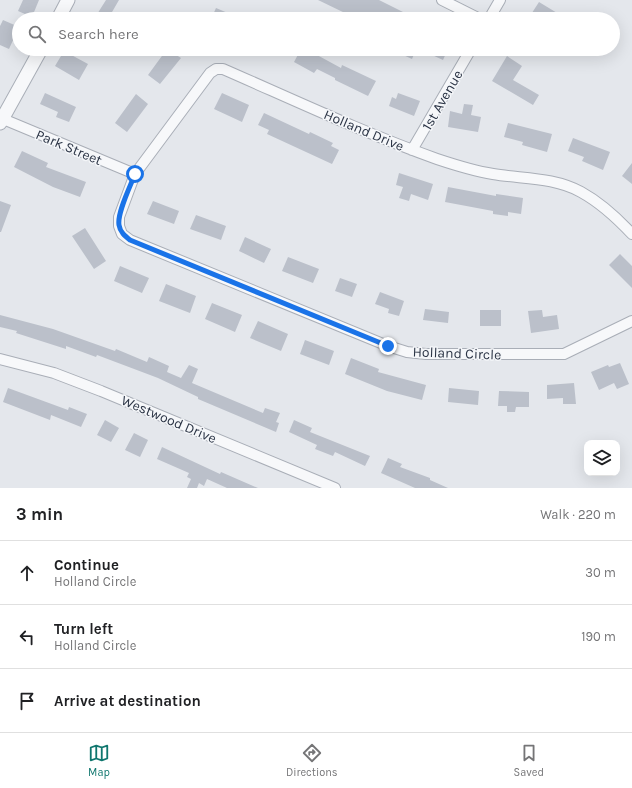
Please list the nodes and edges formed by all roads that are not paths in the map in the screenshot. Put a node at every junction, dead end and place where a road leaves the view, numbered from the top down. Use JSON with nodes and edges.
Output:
{"nodes":[{"id":1,"x":68,"y":0,"type":"edge"},
{"id":2,"x":442,"y":0,"type":"edge"},
{"id":3,"x":500,"y":0,"type":"edge"},
{"id":4,"x":62,"y":12,"type":"edge"},
{"id":5,"x":466,"y":12,"type":"edge"},
{"id":6,"x":492,"y":12,"type":"edge"},
{"id":7,"x":37,"y":56,"type":"edge"},
{"id":8,"x":467,"y":56,"type":"edge"},
{"id":9,"x":1,"y":121,"type":"edge"},
{"id":10,"x":412,"y":150,"type":"junction"},
{"id":11,"x":135,"y":174,"type":"junction"},
{"id":12,"x":632,"y":234,"type":"edge"},
{"id":13,"x":632,"y":321,"type":"edge"},
{"id":14,"x":0,"y":359,"type":"edge"},
{"id":15,"x":335,"y":488,"type":"edge"}],
"edges":[{"from":1,"to":4,"type":"street"},
{"from":2,"to":5,"type":"street"},
{"from":3,"to":6,"type":"street"},
{"from":7,"to":9,"type":"street"},
{"from":8,"to":10,"type":"street","name":"1st Avenue"},
{"from":9,"to":11,"type":"street","name":"Park Street"},
{"from":10,"to":11,"type":"street","name":"Holland Drive"},
{"from":10,"to":12,"type":"street","name":"Holland Drive"},
{"from":11,"to":13,"type":"street","name":"Holland Circle"},
{"from":14,"to":15,"type":"street","name":"Westwood Drive"}]}
